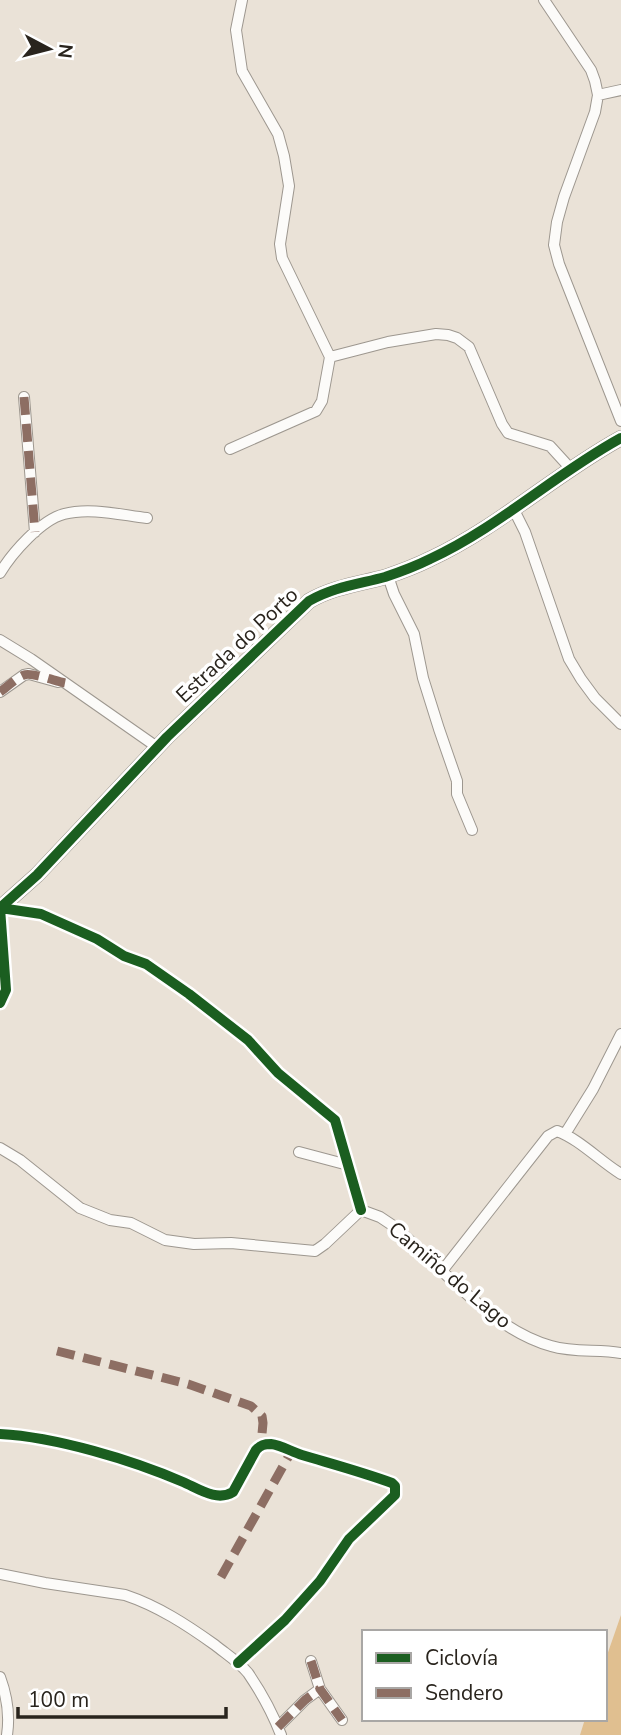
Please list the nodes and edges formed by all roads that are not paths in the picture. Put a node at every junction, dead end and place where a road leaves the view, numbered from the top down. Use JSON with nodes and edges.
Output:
{"nodes":[{"id":1,"x":242,"y":0,"type":"edge"},
{"id":2,"x":544,"y":0,"type":"edge"},
{"id":3,"x":621,"y":90,"type":"edge"},
{"id":4,"x":598,"y":95,"type":"junction"},
{"id":5,"x":330,"y":357,"type":"junction"},
{"id":6,"x":24,"y":397,"type":"dead end"},
{"id":7,"x":621,"y":421,"type":"edge"},
{"id":8,"x":621,"y":438,"type":"edge"},
{"id":9,"x":230,"y":449,"type":"dead end"},
{"id":10,"x":571,"y":469,"type":"junction"},
{"id":11,"x":514,"y":510,"type":"junction"},
{"id":12,"x":146,"y":518,"type":"dead end"},
{"id":13,"x":35,"y":532,"type":"junction"},
{"id":14,"x":0,"y":573,"type":"edge"},
{"id":15,"x":388,"y":576,"type":"junction"},
{"id":16,"x":0,"y":640,"type":"edge"},
{"id":17,"x":65,"y":683,"type":"junction"},
{"id":18,"x":0,"y":692,"type":"edge"},
{"id":19,"x":621,"y":724,"type":"edge"},
{"id":20,"x":157,"y":747,"type":"junction"},
{"id":21,"x":472,"y":830,"type":"dead end"},
{"id":22,"x":0,"y":908,"type":"edge"},
{"id":23,"x":0,"y":1003,"type":"edge"},
{"id":24,"x":621,"y":1034,"type":"edge"},
{"id":25,"x":565,"y":1134,"type":"junction"},
{"id":26,"x":0,"y":1148,"type":"edge"},
{"id":27,"x":299,"y":1152,"type":"dead end"},
{"id":28,"x":348,"y":1165,"type":"junction"},
{"id":29,"x":621,"y":1174,"type":"edge"},
{"id":30,"x":361,"y":1210,"type":"junction"},
{"id":31,"x":442,"y":1271,"type":"junction"},
{"id":32,"x":621,"y":1353,"type":"edge"},
{"id":33,"x":0,"y":1434,"type":"edge"},
{"id":34,"x":0,"y":1574,"type":"edge"},
{"id":35,"x":311,"y":1661,"type":"dead end"},
{"id":36,"x":238,"y":1663,"type":"junction"},
{"id":37,"x":0,"y":1677,"type":"edge"},
{"id":38,"x":320,"y":1689,"type":"junction"},
{"id":39,"x":342,"y":1720,"type":"dead end"},
{"id":40,"x":280,"y":1731,"type":"edge"},
{"id":41,"x":7,"y":1735,"type":"edge"}],
"edges":[{"from":1,"to":5,"type":"street"},
{"from":2,"to":4,"type":"street"},
{"from":3,"to":4,"type":"street"},
{"from":4,"to":7,"type":"street"},
{"from":5,"to":9,"type":"street"},
{"from":5,"to":10,"type":"street"},
{"from":6,"to":13,"type":"street"},
{"from":8,"to":10,"type":"street","name":"Estrada do Porto"},
{"from":10,"to":11,"type":"street","name":"Estrada do Porto"},
{"from":11,"to":15,"type":"street","name":"Estrada do Porto"},
{"from":11,"to":19,"type":"street"},
{"from":12,"to":13,"type":"street"},
{"from":13,"to":14,"type":"street"},
{"from":15,"to":20,"type":"street","name":"Estrada do Porto"},
{"from":15,"to":21,"type":"street"},
{"from":16,"to":17,"type":"street"},
{"from":17,"to":18,"type":"street"},
{"from":17,"to":20,"type":"street"},
{"from":20,"to":22,"type":"street","name":"Estrada do Porto"},
{"from":22,"to":23,"type":"street"},
{"from":22,"to":28,"type":"street"},
{"from":24,"to":25,"type":"street"},
{"from":25,"to":29,"type":"street"},
{"from":25,"to":31,"type":"street"},
{"from":26,"to":30,"type":"street"},
{"from":27,"to":28,"type":"street"},
{"from":28,"to":30,"type":"street"},
{"from":30,"to":31,"type":"street","name":"Camiño do Lago"},
{"from":31,"to":32,"type":"street","name":"Camiño do Lago"},
{"from":33,"to":36,"type":"street"},
{"from":34,"to":36,"type":"street"},
{"from":35,"to":38,"type":"street"},
{"from":36,"to":40,"type":"street"},
{"from":37,"to":41,"type":"street"},
{"from":38,"to":39,"type":"street"},
{"from":38,"to":40,"type":"street"}]}
